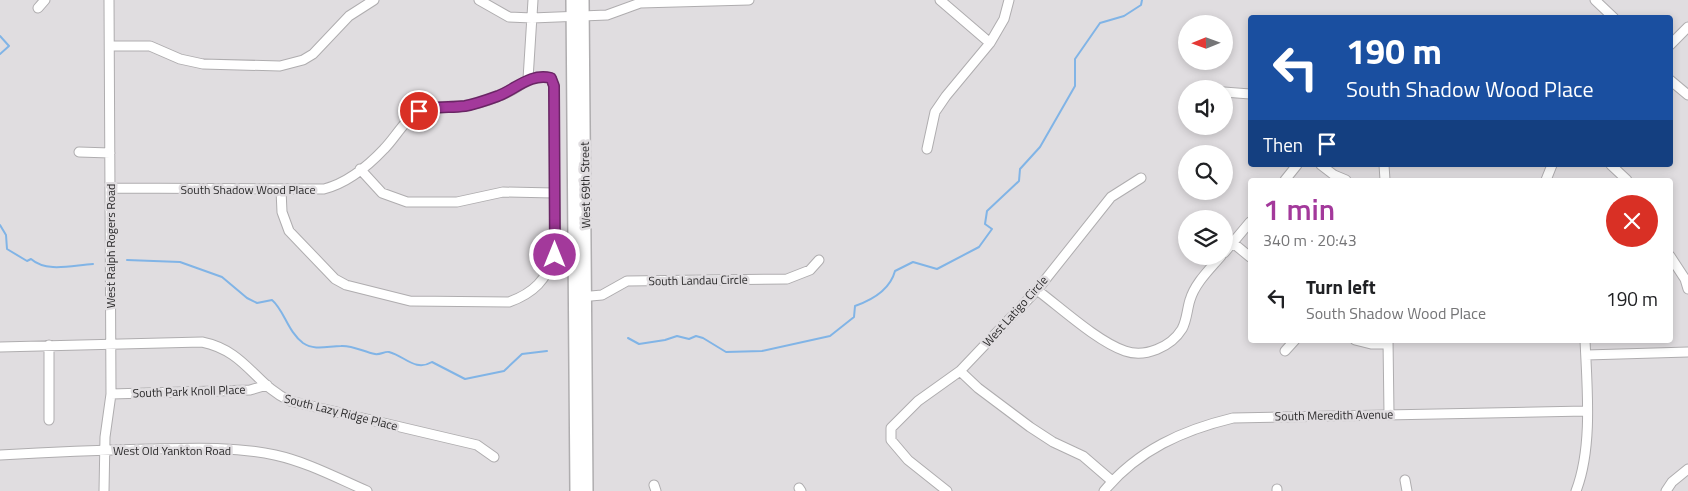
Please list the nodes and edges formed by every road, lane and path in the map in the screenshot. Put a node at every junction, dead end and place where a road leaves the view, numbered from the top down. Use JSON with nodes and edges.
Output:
{"nodes":[{"id":1,"x":45,"y":0,"type":"edge"},
{"id":2,"x":109,"y":0,"type":"edge"},
{"id":3,"x":374,"y":0,"type":"edge"},
{"id":4,"x":479,"y":0,"type":"edge"},
{"id":5,"x":533,"y":0,"type":"edge"},
{"id":6,"x":572,"y":0,"type":"edge"},
{"id":7,"x":583,"y":0,"type":"edge"},
{"id":8,"x":750,"y":0,"type":"edge"},
{"id":9,"x":940,"y":0,"type":"edge"},
{"id":10,"x":1009,"y":0,"type":"edge"},
{"id":11,"x":1595,"y":0,"type":"edge"},
{"id":12,"x":38,"y":8,"type":"dead end"},
{"id":13,"x":578,"y":15,"type":"junction"},
{"id":14,"x":1611,"y":15,"type":"edge"},
{"id":15,"x":532,"y":18,"type":"junction"},
{"id":16,"x":1688,"y":27,"type":"edge"},
{"id":17,"x":1673,"y":41,"type":"edge"},
{"id":18,"x":990,"y":43,"type":"junction"},
{"id":19,"x":110,"y":46,"type":"junction"},
{"id":20,"x":528,"y":79,"type":"junction"},
{"id":21,"x":1673,"y":82,"type":"edge"},
{"id":22,"x":1233,"y":93,"type":"edge"},
{"id":23,"x":1248,"y":94,"type":"edge"},
{"id":24,"x":1688,"y":95,"type":"edge"},
{"id":25,"x":927,"y":149,"type":"dead end"},
{"id":26,"x":79,"y":152,"type":"dead end"},
{"id":27,"x":110,"y":152,"type":"junction"},
{"id":28,"x":1295,"y":167,"type":"edge"},
{"id":29,"x":1323,"y":167,"type":"edge"},
{"id":30,"x":1612,"y":167,"type":"edge"},
{"id":31,"x":360,"y":169,"type":"junction"},
{"id":32,"x":1141,"y":178,"type":"dead end"},
{"id":33,"x":1287,"y":178,"type":"edge"},
{"id":34,"x":1343,"y":178,"type":"edge"},
{"id":35,"x":1625,"y":178,"type":"edge"},
{"id":36,"x":110,"y":188,"type":"junction"},
{"id":37,"x":280,"y":190,"type":"junction"},
{"id":38,"x":554,"y":193,"type":"junction"},
{"id":39,"x":1248,"y":224,"type":"edge"},
{"id":40,"x":1233,"y":242,"type":"joint"},
{"id":41,"x":1248,"y":255,"type":"edge"},
{"id":42,"x":819,"y":260,"type":"dead end"},
{"id":43,"x":1673,"y":261,"type":"edge"},
{"id":44,"x":1214,"y":265,"type":"edge"},
{"id":45,"x":1688,"y":289,"type":"edge"},
{"id":46,"x":1037,"y":290,"type":"junction"},
{"id":47,"x":580,"y":297,"type":"junction"},
{"id":48,"x":110,"y":343,"type":"junction"},
{"id":49,"x":1292,"y":343,"type":"edge"},
{"id":50,"x":1388,"y":343,"type":"edge"},
{"id":51,"x":1585,"y":343,"type":"edge"},
{"id":52,"x":49,"y":345,"type":"junction"},
{"id":53,"x":0,"y":346,"type":"edge"},
{"id":54,"x":1285,"y":351,"type":"dead end"},
{"id":55,"x":1688,"y":352,"type":"edge"},
{"id":56,"x":1586,"y":355,"type":"junction"},
{"id":57,"x":960,"y":371,"type":"junction"},
{"id":58,"x":267,"y":385,"type":"junction"},
{"id":59,"x":111,"y":394,"type":"junction"},
{"id":60,"x":1586,"y":411,"type":"junction"},
{"id":61,"x":1389,"y":414,"type":"junction"},
{"id":62,"x":49,"y":420,"type":"dead end"},
{"id":63,"x":105,"y":450,"type":"junction"},
{"id":64,"x":0,"y":455,"type":"edge"},
{"id":65,"x":494,"y":457,"type":"dead end"},
{"id":66,"x":1688,"y":469,"type":"edge"},
{"id":67,"x":1406,"y":480,"type":"dead end"},
{"id":68,"x":1112,"y":481,"type":"junction"},
{"id":69,"x":104,"y":491,"type":"edge"},
{"id":70,"x":367,"y":491,"type":"edge"},
{"id":71,"x":576,"y":491,"type":"edge"},
{"id":72,"x":587,"y":491,"type":"edge"},
{"id":73,"x":947,"y":491,"type":"edge"},
{"id":74,"x":1104,"y":491,"type":"edge"},
{"id":75,"x":1407,"y":491,"type":"edge"},
{"id":76,"x":1576,"y":491,"type":"edge"},
{"id":77,"x":1666,"y":491,"type":"edge"}],
"edges":[{"from":1,"to":12,"type":"street"},
{"from":2,"to":19,"type":"street","name":"West Ralph Rogers Road"},
{"from":3,"to":19,"type":"street"},
{"from":4,"to":15,"type":"street"},
{"from":5,"to":15,"type":"street"},
{"from":6,"to":13,"type":"main road","name":"West 69th Street"},
{"from":7,"to":13,"type":"main road","name":"West 69th Street"},
{"from":8,"to":13,"type":"street"},
{"from":9,"to":18,"type":"street"},
{"from":10,"to":18,"type":"street"},
{"from":11,"to":14,"type":"street"},
{"from":13,"to":15,"type":"street"},
{"from":13,"to":47,"type":"main road","name":"West 69th Street"},
{"from":15,"to":20,"type":"street"},
{"from":16,"to":17,"type":"street"},
{"from":18,"to":25,"type":"street"},
{"from":19,"to":27,"type":"street","name":"West Ralph Rogers Road"},
{"from":20,"to":31,"type":"street","name":"South Shadow Wood Place"},
{"from":20,"to":38,"type":"street"},
{"from":21,"to":24,"type":"street"},
{"from":22,"to":23,"type":"street"},
{"from":26,"to":27,"type":"street"},
{"from":27,"to":36,"type":"street","name":"West Ralph Rogers Road"},
{"from":28,"to":33,"type":"street"},
{"from":29,"to":34,"type":"street"},
{"from":30,"to":35,"type":"street"},
{"from":31,"to":37,"type":"street","name":"South Shadow Wood Place"},
{"from":31,"to":38,"type":"street"},
{"from":32,"to":46,"type":"street","name":"West Latigo Circle"},
{"from":36,"to":37,"type":"street","name":"South Shadow Wood Place"},
{"from":36,"to":48,"type":"street","name":"West Ralph Rogers Road"},
{"from":37,"to":38,"type":"street"},
{"from":39,"to":40,"type":"street"},
{"from":40,"to":41,"type":"street"},
{"from":42,"to":47,"type":"street","name":"South Landau Circle"},
{"from":43,"to":45,"type":"street"},
{"from":44,"to":46,"type":"street"},
{"from":46,"to":57,"type":"street","name":"West Latigo Circle"},
{"from":47,"to":71,"type":"main road","name":"West 69th Street"},
{"from":47,"to":72,"type":"main road","name":"West 69th Street"},
{"from":48,"to":52,"type":"street","name":"South Lazy Ridge Place"},
{"from":48,"to":58,"type":"street","name":"South Lazy Ridge Place"},
{"from":48,"to":59,"type":"street","name":"West Ralph Rogers Road"},
{"from":49,"to":54,"type":"street"},
{"from":50,"to":61,"type":"street"},
{"from":51,"to":56,"type":"street"},
{"from":52,"to":53,"type":"street","name":"South Lazy Ridge Place"},
{"from":52,"to":62,"type":"street"},
{"from":55,"to":56,"type":"street"},
{"from":56,"to":60,"type":"street"},
{"from":57,"to":68,"type":"street"},
{"from":57,"to":73,"type":"street","name":"West Latigo Circle"},
{"from":58,"to":59,"type":"street","name":"South Park Knoll Place"},
{"from":58,"to":65,"type":"street","name":"South Lazy Ridge Place"},
{"from":59,"to":63,"type":"street","name":"West Ralph Rogers Road"},
{"from":60,"to":61,"type":"street","name":"South Meredith Avenue"},
{"from":60,"to":76,"type":"street"},
{"from":61,"to":68,"type":"street","name":"South Meredith Avenue"},
{"from":63,"to":64,"type":"street","name":"West Old Yankton Road"},
{"from":63,"to":69,"type":"street","name":"West Ralph Rogers Road"},
{"from":63,"to":70,"type":"street","name":"West Old Yankton Road"},
{"from":66,"to":77,"type":"street"},
{"from":67,"to":75,"type":"street"},
{"from":68,"to":74,"type":"street","name":"South Meredith Avenue"}]}
